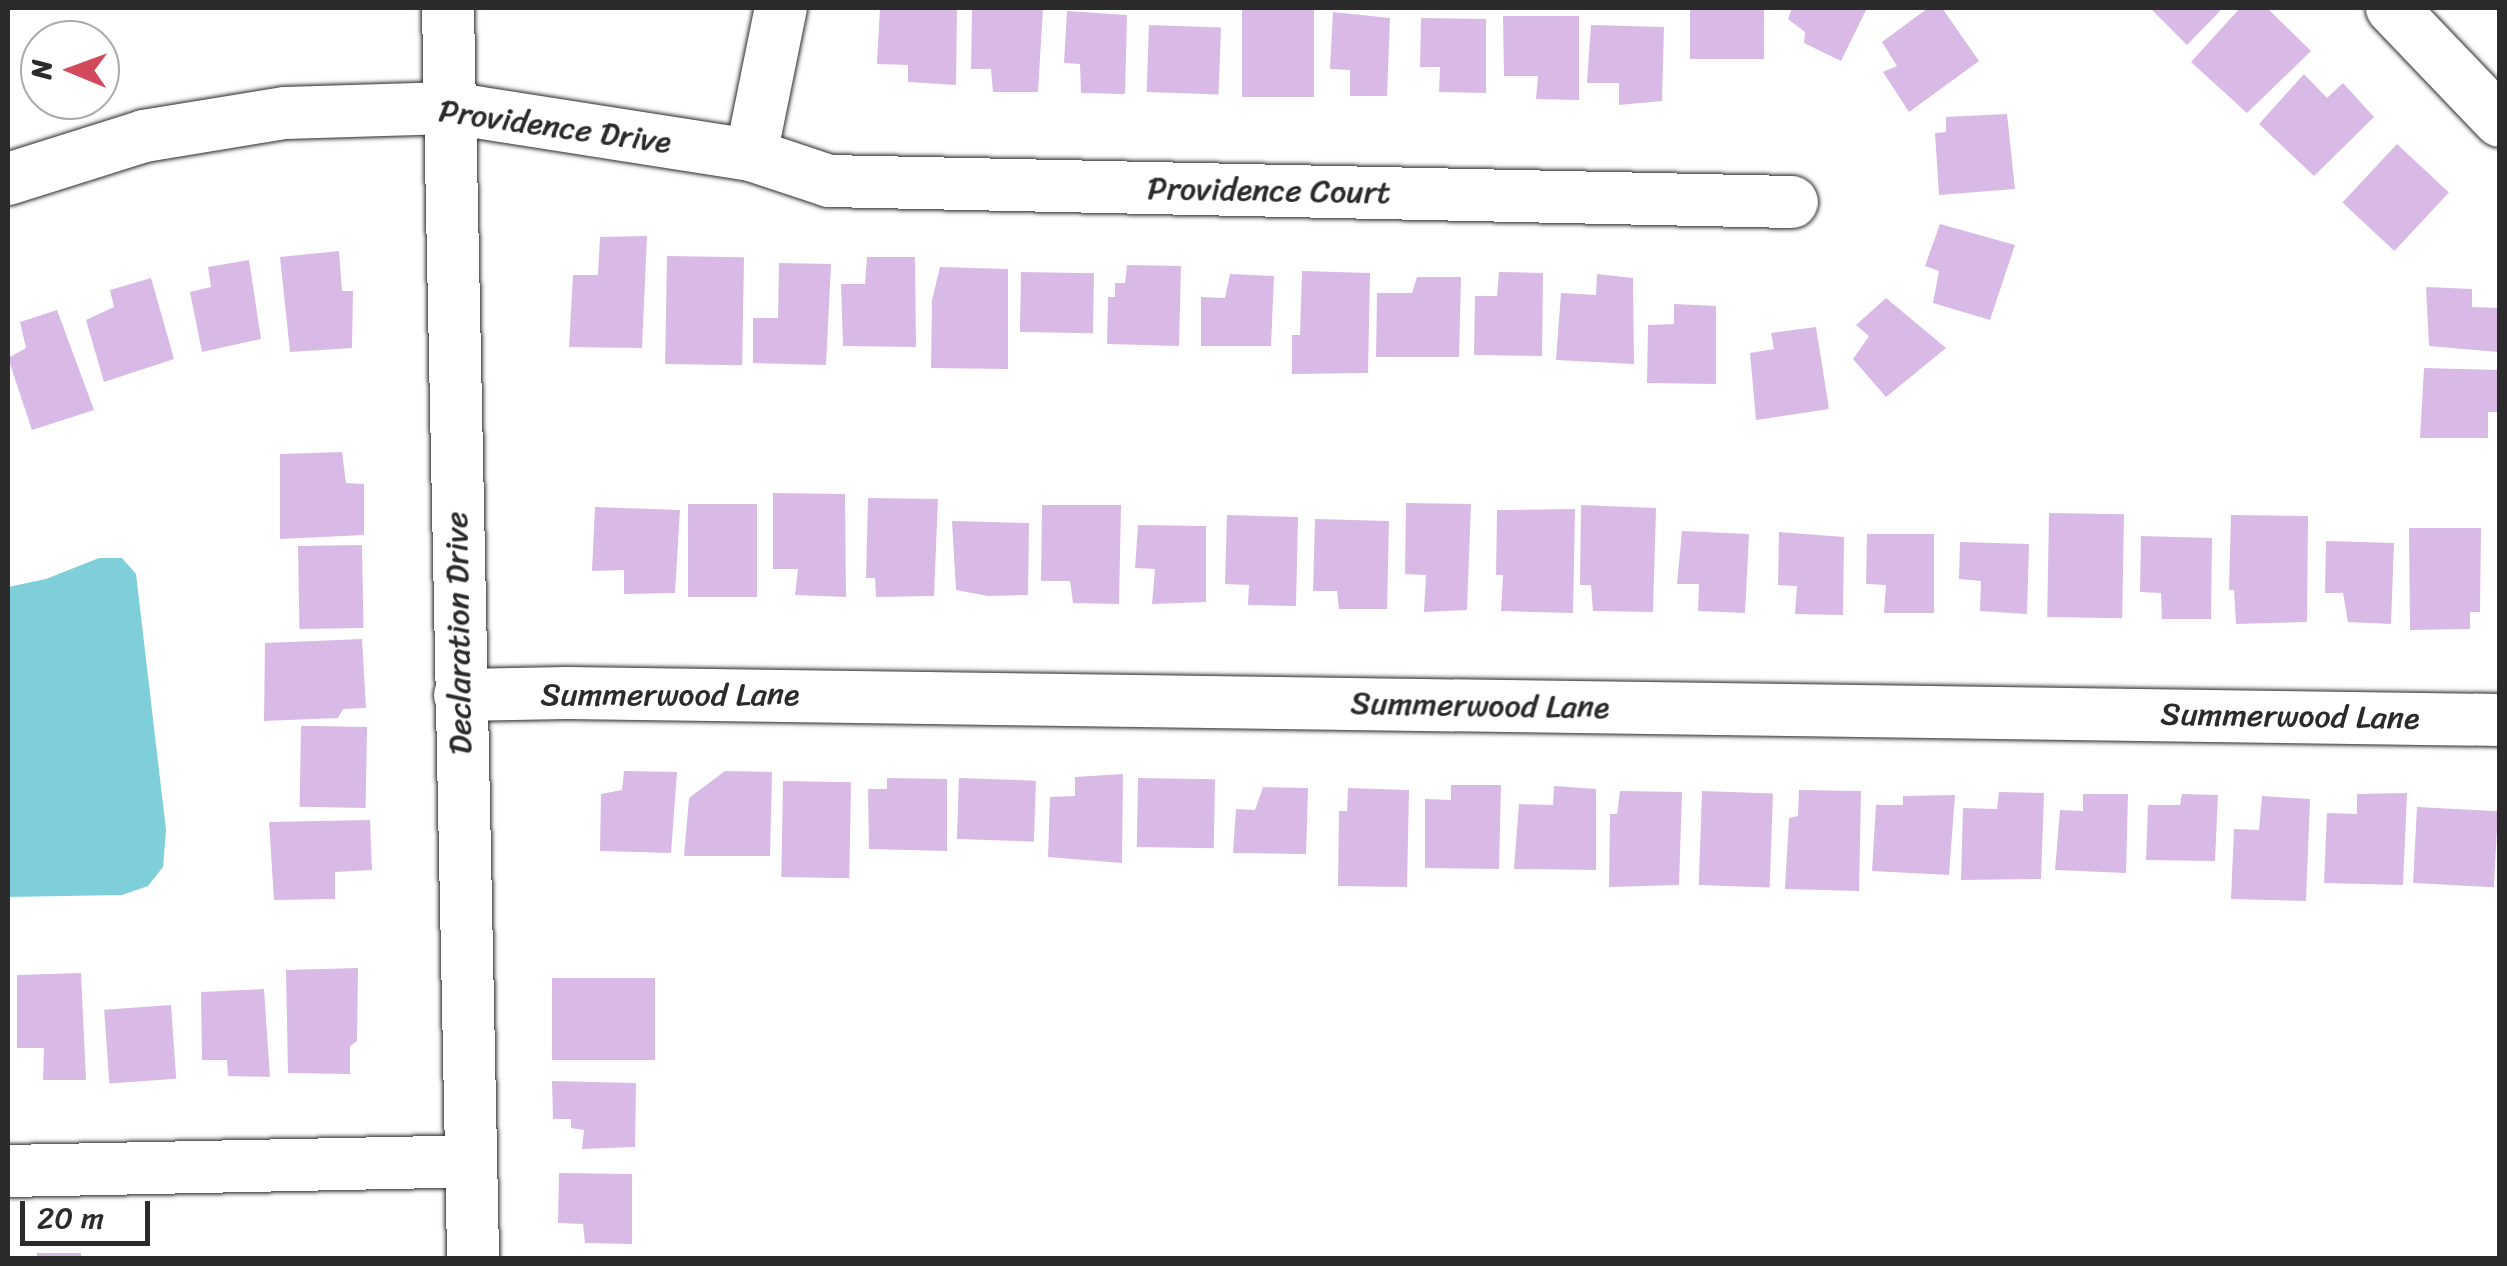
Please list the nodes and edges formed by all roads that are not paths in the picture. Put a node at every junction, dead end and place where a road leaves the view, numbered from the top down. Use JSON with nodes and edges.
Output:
{"nodes":[{"id":1,"x":448,"y":8,"type":"edge"},
{"id":2,"x":781,"y":8,"type":"edge"},
{"id":3,"x":2392,"y":8,"type":"edge"},
{"id":4,"x":450,"y":108,"type":"junction"},
{"id":5,"x":2500,"y":121,"type":"edge"},
{"id":6,"x":751,"y":155,"type":"junction"},
{"id":7,"x":8,"y":179,"type":"edge"},
{"id":8,"x":1792,"y":202,"type":"dead end"},
{"id":9,"x":460,"y":695,"type":"junction"},
{"id":10,"x":2500,"y":720,"type":"edge"},
{"id":11,"x":469,"y":1162,"type":"junction"},
{"id":12,"x":8,"y":1170,"type":"edge"},
{"id":13,"x":473,"y":1258,"type":"edge"}],
"edges":[{"from":1,"to":4,"type":"street","name":"Declaration Drive"},
{"from":2,"to":6,"type":"street"},
{"from":3,"to":5,"type":"street"},
{"from":4,"to":6,"type":"street","name":"Providence Drive"},
{"from":4,"to":7,"type":"street","name":"Providence Drive"},
{"from":4,"to":9,"type":"street","name":"Declaration Drive"},
{"from":6,"to":8,"type":"street","name":"Providence Court"},
{"from":9,"to":10,"type":"street","name":"Summerwood Lane"},
{"from":9,"to":11,"type":"street","name":"Declaration Drive"},
{"from":11,"to":12,"type":"street"},
{"from":11,"to":13,"type":"street","name":"Declaration Drive"}]}
